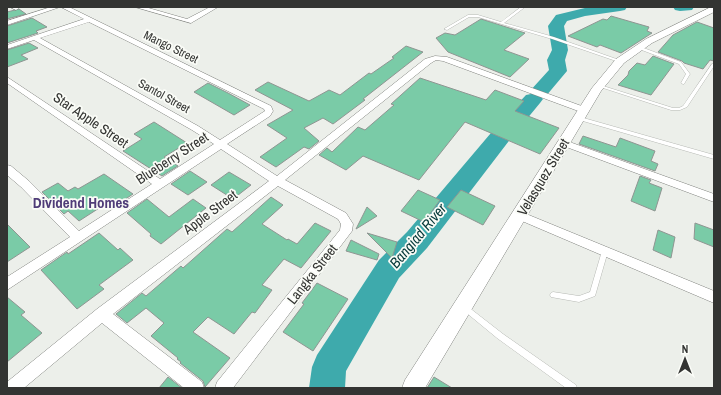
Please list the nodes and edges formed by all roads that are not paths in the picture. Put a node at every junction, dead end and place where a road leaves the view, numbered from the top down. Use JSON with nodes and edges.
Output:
{"nodes":[{"id":1,"x":57,"y":7,"type":"edge"},
{"id":2,"x":64,"y":7,"type":"edge"},
{"id":3,"x":138,"y":7,"type":"edge"},
{"id":4,"x":215,"y":7,"type":"edge"},
{"id":5,"x":522,"y":7,"type":"edge"},
{"id":6,"x":714,"y":9,"type":"edge"},
{"id":7,"x":88,"y":20,"type":"junction"},
{"id":8,"x":7,"y":22,"type":"edge"},
{"id":9,"x":502,"y":23,"type":"junction"},
{"id":10,"x":446,"y":30,"type":"dead end"},
{"id":11,"x":35,"y":38,"type":"junction"},
{"id":12,"x":7,"y":47,"type":"edge"},
{"id":13,"x":640,"y":48,"type":"junction"},
{"id":14,"x":620,"y":61,"type":"junction"},
{"id":15,"x":713,"y":65,"type":"edge"},
{"id":16,"x":7,"y":79,"type":"edge"},
{"id":17,"x":683,"y":83,"type":"dead end"},
{"id":18,"x":599,"y":86,"type":"junction"},
{"id":19,"x":268,"y":108,"type":"joint"},
{"id":20,"x":581,"y":114,"type":"junction"},
{"id":21,"x":564,"y":143,"type":"junction"},
{"id":22,"x":221,"y":144,"type":"junction"},
{"id":23,"x":714,"y":157,"type":"edge"},
{"id":24,"x":7,"y":169,"type":"edge"},
{"id":25,"x":277,"y":182,"type":"junction"},
{"id":26,"x":160,"y":184,"type":"junction"},
{"id":27,"x":714,"y":198,"type":"edge"},
{"id":28,"x":519,"y":215,"type":"junction"},
{"id":29,"x":78,"y":237,"type":"junction"},
{"id":30,"x":605,"y":251,"type":"junction"},
{"id":31,"x":7,"y":284,"type":"edge"},
{"id":32,"x":553,"y":295,"type":"dead end"},
{"id":33,"x":714,"y":297,"type":"edge"},
{"id":34,"x":463,"y":307,"type":"junction"},
{"id":35,"x":102,"y":314,"type":"junction"},
{"id":36,"x":10,"y":386,"type":"edge"},
{"id":37,"x":196,"y":388,"type":"edge"},
{"id":38,"x":223,"y":388,"type":"edge"},
{"id":39,"x":413,"y":388,"type":"edge"},
{"id":40,"x":573,"y":388,"type":"edge"}],
"edges":[{"from":1,"to":8,"type":"street"},
{"from":2,"to":7,"type":"street","name":"Mango Street"},
{"from":3,"to":4,"type":"street"},
{"from":5,"to":9,"type":"lane"},
{"from":6,"to":13,"type":"main road","name":"Velasquez Street"},
{"from":7,"to":11,"type":"street"},
{"from":7,"to":19,"type":"street","name":"Mango Street"},
{"from":9,"to":10,"type":"lane"},
{"from":9,"to":14,"type":"lane"},
{"from":11,"to":12,"type":"street"},
{"from":11,"to":22,"type":"street","name":"Santol Street"},
{"from":13,"to":14,"type":"main road","name":"Velasquez Street"},
{"from":13,"to":17,"type":"lane"},
{"from":14,"to":18,"type":"main road","name":"Velasquez Street"},
{"from":15,"to":18,"type":"lane"},
{"from":16,"to":26,"type":"street","name":"Star Apple Street"},
{"from":18,"to":20,"type":"main road","name":"Velasquez Street"},
{"from":19,"to":22,"type":"street","name":"Blueberry Street"},
{"from":20,"to":21,"type":"main road","name":"Velasquez Street"},
{"from":20,"to":23,"type":"lane"},
{"from":20,"to":25,"type":"street","name":"Apple Street"},
{"from":21,"to":27,"type":"street"},
{"from":21,"to":28,"type":"main road","name":"Velasquez Street"},
{"from":22,"to":25,"type":"street","name":"Santol Street"},
{"from":22,"to":26,"type":"street","name":"Blueberry Street"},
{"from":24,"to":29,"type":"street"},
{"from":25,"to":35,"type":"street","name":"Apple Street"},
{"from":25,"to":38,"type":"street","name":"Langka Street"},
{"from":26,"to":29,"type":"street","name":"Blueberry Street"},
{"from":28,"to":30,"type":"street"},
{"from":28,"to":34,"type":"main road","name":"Velasquez Street"},
{"from":29,"to":31,"type":"street","name":"Blueberry Street"},
{"from":30,"to":32,"type":"lane"},
{"from":30,"to":33,"type":"street"},
{"from":34,"to":39,"type":"main road","name":"Velasquez Street"},
{"from":34,"to":40,"type":"lane"},
{"from":35,"to":36,"type":"street","name":"Apple Street"},
{"from":35,"to":37,"type":"street"}]}
